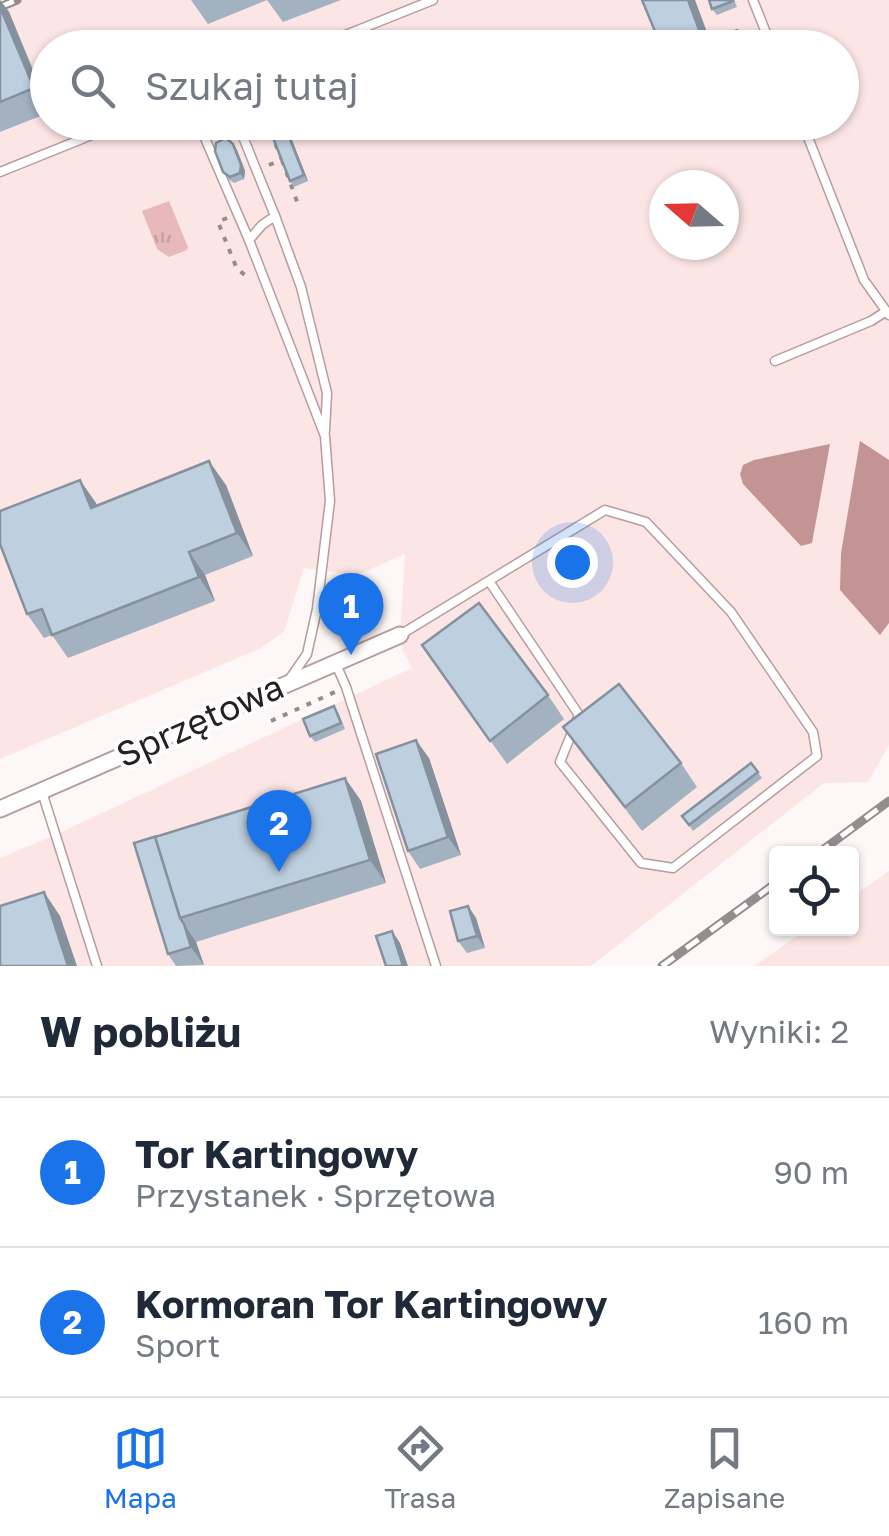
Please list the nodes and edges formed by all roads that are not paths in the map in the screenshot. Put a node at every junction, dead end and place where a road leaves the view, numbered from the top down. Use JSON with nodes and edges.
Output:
{"nodes":[{"id":1,"x":434,"y":0,"type":"edge"},
{"id":2,"x":753,"y":0,"type":"edge"},
{"id":3,"x":358,"y":30,"type":"edge"},
{"id":4,"x":765,"y":30,"type":"edge"},
{"id":5,"x":79,"y":140,"type":"edge"},
{"id":6,"x":206,"y":140,"type":"edge"},
{"id":7,"x":244,"y":140,"type":"edge"},
{"id":8,"x":809,"y":140,"type":"edge"},
{"id":9,"x":0,"y":172,"type":"edge"},
{"id":10,"x":275,"y":216,"type":"junction"},
{"id":11,"x":248,"y":240,"type":"junction"},
{"id":12,"x":887,"y":313,"type":"edge"},
{"id":13,"x":775,"y":361,"type":"dead end"},
{"id":14,"x":325,"y":436,"type":"junction"},
{"id":15,"x":489,"y":581,"type":"junction"},
{"id":16,"x":400,"y":635,"type":"joint"},
{"id":17,"x":334,"y":662,"type":"junction"},
{"id":18,"x":288,"y":682,"type":"junction"},
{"id":19,"x":42,"y":792,"type":"junction"},
{"id":20,"x":0,"y":809,"type":"edge"},
{"id":21,"x":97,"y":966,"type":"edge"},
{"id":22,"x":436,"y":966,"type":"edge"}],
"edges":[{"from":1,"to":3,"type":"lane"},
{"from":2,"to":4,"type":"lane"},
{"from":5,"to":9,"type":"lane"},
{"from":6,"to":11,"type":"lane"},
{"from":7,"to":10,"type":"lane"},
{"from":8,"to":12,"type":"lane"},
{"from":10,"to":11,"type":"lane"},
{"from":10,"to":14,"type":"lane"},
{"from":11,"to":14,"type":"lane"},
{"from":12,"to":13,"type":"lane"},
{"from":14,"to":18,"type":"lane"},
{"from":15,"to":15,"type":"lane"},
{"from":15,"to":16,"type":"lane"},
{"from":16,"to":17,"type":"street","name":"Sprzętowa"},
{"from":17,"to":18,"type":"street","name":"Sprzętowa"},
{"from":17,"to":22,"type":"lane"},
{"from":18,"to":19,"type":"street","name":"Sprzętowa"},
{"from":19,"to":20,"type":"street","name":"Sprzętowa"},
{"from":19,"to":21,"type":"lane"}]}
